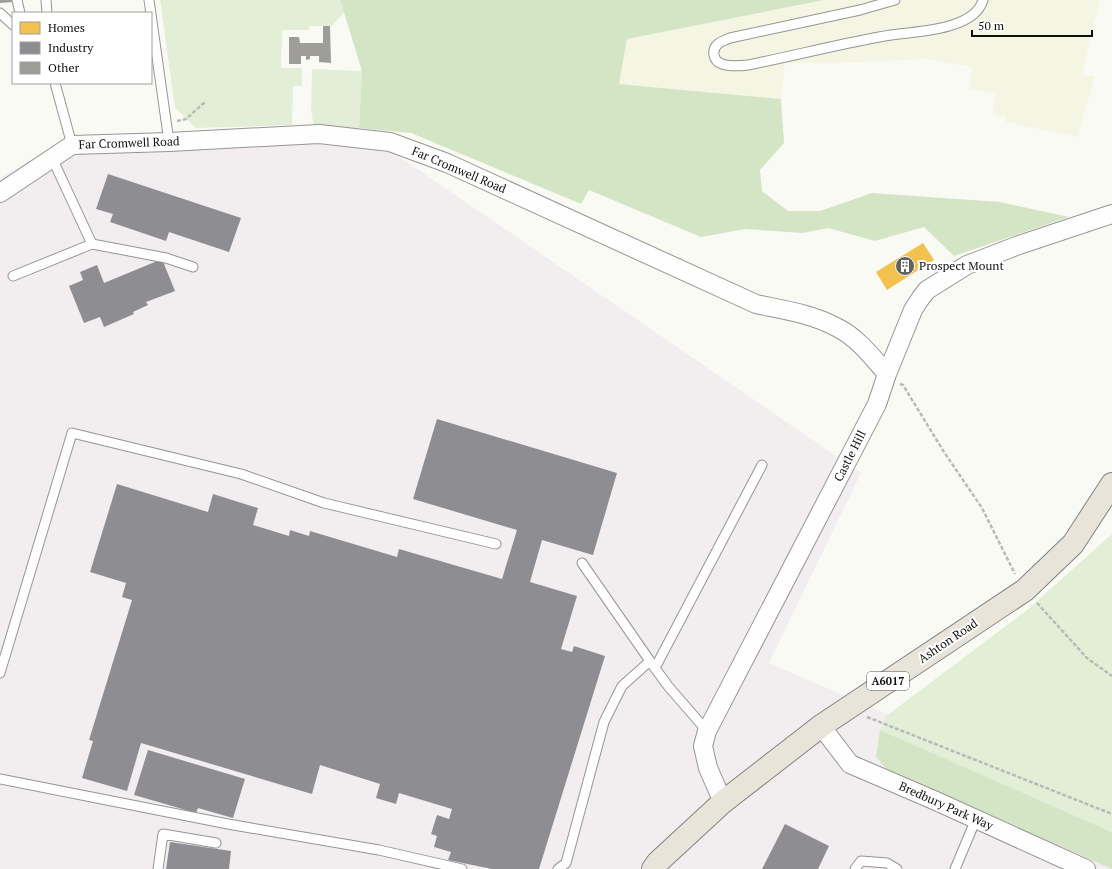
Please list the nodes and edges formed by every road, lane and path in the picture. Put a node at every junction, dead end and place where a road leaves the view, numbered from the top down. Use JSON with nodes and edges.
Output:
{"nodes":[{"id":1,"x":17,"y":0,"type":"edge"},
{"id":2,"x":46,"y":0,"type":"edge"},
{"id":3,"x":150,"y":0,"type":"edge"},
{"id":4,"x":895,"y":0,"type":"edge"},
{"id":5,"x":983,"y":0,"type":"edge"},
{"id":6,"x":20,"y":12,"type":"edge"},
{"id":7,"x":47,"y":12,"type":"edge"},
{"id":8,"x":152,"y":12,"type":"edge"},
{"id":9,"x":0,"y":13,"type":"edge"},
{"id":10,"x":152,"y":15,"type":"edge"},
{"id":11,"x":12,"y":24,"type":"edge"},
{"id":12,"x":55,"y":84,"type":"edge"},
{"id":13,"x":205,"y":102,"type":"dead end"},
{"id":14,"x":167,"y":124,"type":"junction"},
{"id":15,"x":169,"y":142,"type":"junction"},
{"id":16,"x":72,"y":145,"type":"junction"},
{"id":17,"x":52,"y":158,"type":"junction"},
{"id":18,"x":0,"y":193,"type":"edge"},
{"id":19,"x":1112,"y":214,"type":"edge"},
{"id":20,"x":92,"y":244,"type":"junction"},
{"id":21,"x":193,"y":267,"type":"dead end"},
{"id":22,"x":13,"y":276,"type":"dead end"},
{"id":23,"x":887,"y":374,"type":"junction"},
{"id":24,"x":762,"y":465,"type":"dead end"},
{"id":25,"x":1112,"y":484,"type":"edge"},
{"id":26,"x":496,"y":544,"type":"dead end"},
{"id":27,"x":582,"y":563,"type":"dead end"},
{"id":28,"x":1025,"y":590,"type":"junction"},
{"id":29,"x":653,"y":664,"type":"junction"},
{"id":30,"x":0,"y":673,"type":"edge"},
{"id":31,"x":1112,"y":676,"type":"edge"},
{"id":32,"x":846,"y":709,"type":"junction"},
{"id":33,"x":820,"y":726,"type":"junction"},
{"id":34,"x":707,"y":731,"type":"junction"},
{"id":35,"x":0,"y":779,"type":"edge"},
{"id":36,"x":723,"y":802,"type":"junction"},
{"id":37,"x":1112,"y":814,"type":"edge"},
{"id":38,"x":976,"y":819,"type":"junction"},
{"id":39,"x":216,"y":842,"type":"dead end"},
{"id":40,"x":158,"y":869,"type":"edge"},
{"id":41,"x":462,"y":869,"type":"edge"},
{"id":42,"x":558,"y":869,"type":"edge"},
{"id":43,"x":653,"y":869,"type":"edge"},
{"id":44,"x":855,"y":869,"type":"edge"},
{"id":45,"x":897,"y":869,"type":"edge"},
{"id":46,"x":955,"y":869,"type":"edge"},
{"id":47,"x":1086,"y":869,"type":"edge"}],
"edges":[{"from":1,"to":6,"type":"lane"},
{"from":2,"to":7,"type":"lane"},
{"from":3,"to":8,"type":"lane"},
{"from":4,"to":5,"type":"lane"},
{"from":9,"to":11,"type":"lane"},
{"from":10,"to":14,"type":"lane"},
{"from":12,"to":16,"type":"lane"},
{"from":13,"to":14,"type":"path"},
{"from":14,"to":15,"type":"lane"},
{"from":15,"to":16,"type":"street","name":"Far Cromwell Road"},
{"from":15,"to":23,"type":"street","name":"Far Cromwell Road"},
{"from":16,"to":17,"type":"street","name":"Far Cromwell Road"},
{"from":17,"to":18,"type":"street","name":"Far Cromwell Road"},
{"from":17,"to":20,"type":"lane"},
{"from":19,"to":23,"type":"street","name":"Castle Hill"},
{"from":20,"to":21,"type":"lane"},
{"from":20,"to":22,"type":"lane"},
{"from":23,"to":28,"type":"path"},
{"from":23,"to":34,"type":"street","name":"Castle Hill"},
{"from":24,"to":29,"type":"lane"},
{"from":25,"to":28,"type":"highway","name":"Ashton Road","number":"A6017"},
{"from":26,"to":30,"type":"lane"},
{"from":27,"to":29,"type":"lane"},
{"from":28,"to":31,"type":"path"},
{"from":28,"to":32,"type":"highway","name":"Ashton Road","number":"A6017"},
{"from":29,"to":34,"type":"lane"},
{"from":29,"to":42,"type":"lane"},
{"from":32,"to":33,"type":"highway","name":"Ashton Road","number":"A6017"},
{"from":32,"to":37,"type":"path"},
{"from":33,"to":36,"type":"highway","name":"Ashton Road","number":"A6017"},
{"from":33,"to":38,"type":"street","name":"Bredbury Park Way"},
{"from":34,"to":36,"type":"street","name":"Castle Hill"},
{"from":35,"to":41,"type":"lane"},
{"from":36,"to":43,"type":"highway","name":"Ashton Road","number":"A6017"},
{"from":38,"to":46,"type":"lane"},
{"from":38,"to":47,"type":"street","name":"Bredbury Park Way"},
{"from":39,"to":40,"type":"lane"},
{"from":44,"to":45,"type":"lane"}]}
